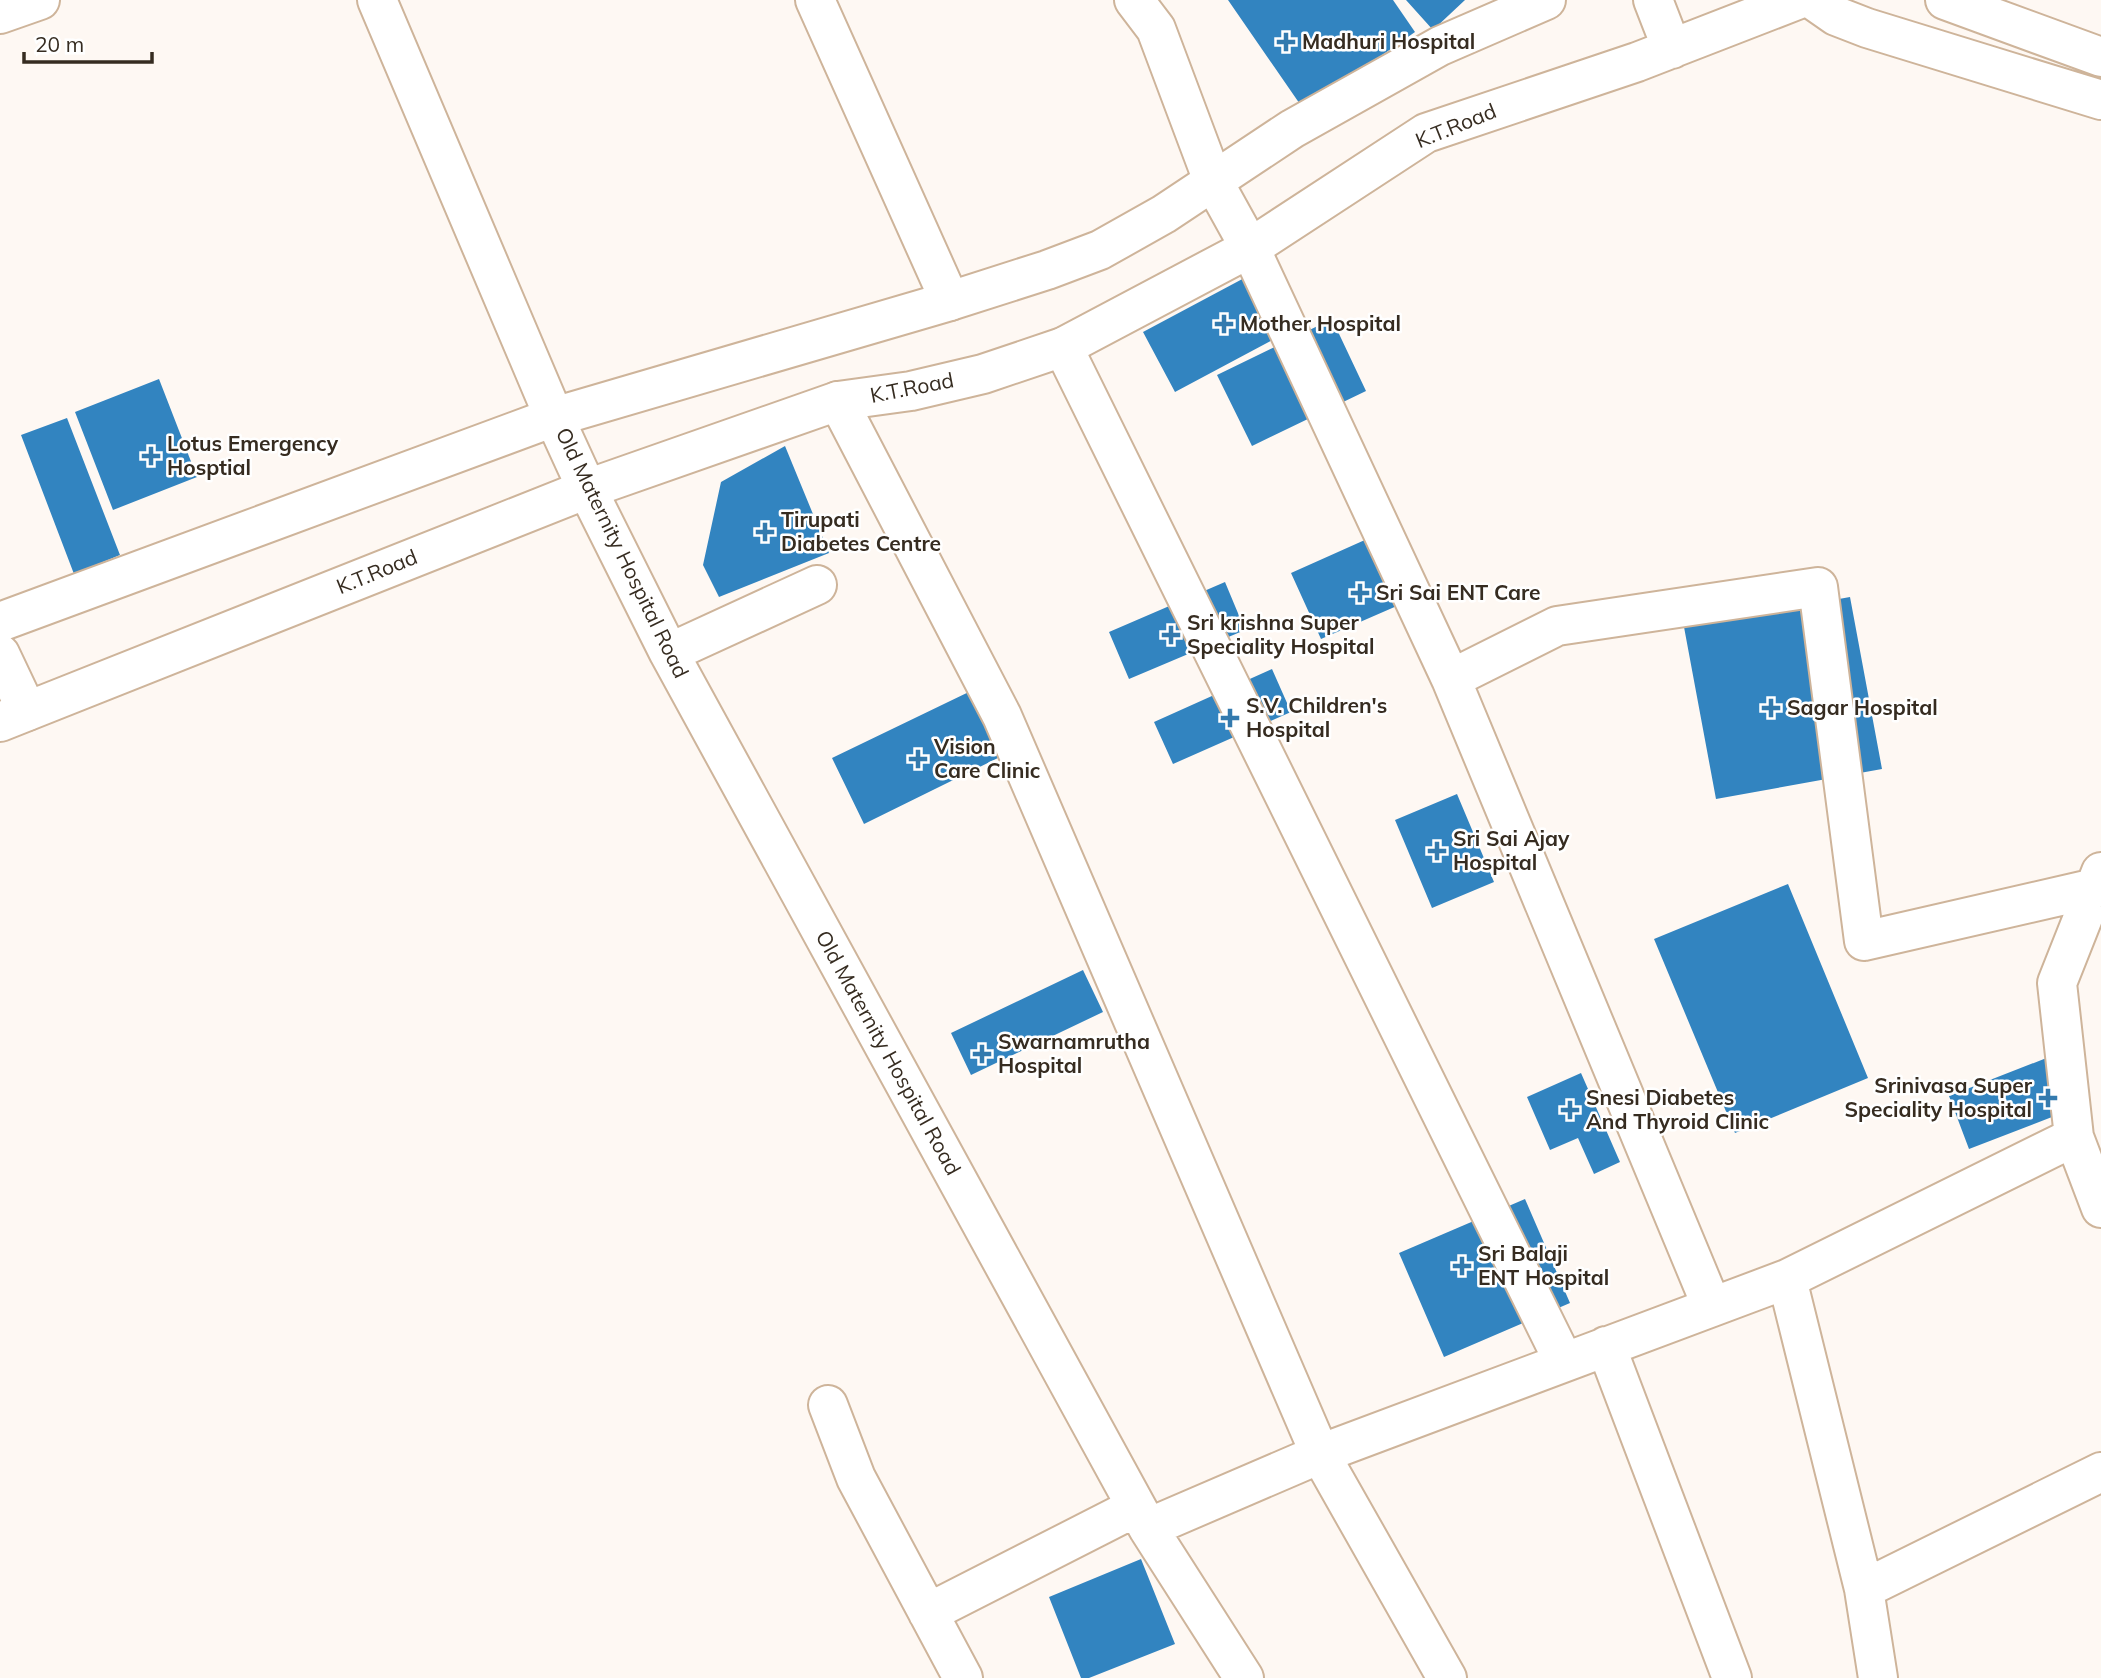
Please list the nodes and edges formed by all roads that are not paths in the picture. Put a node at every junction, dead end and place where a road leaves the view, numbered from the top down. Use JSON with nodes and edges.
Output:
{"nodes":[{"id":1,"x":40,"y":0,"type":"edge"},
{"id":2,"x":377,"y":0,"type":"edge"},
{"id":3,"x":815,"y":0,"type":"edge"},
{"id":4,"x":1134,"y":0,"type":"edge"},
{"id":5,"x":1546,"y":0,"type":"edge"},
{"id":6,"x":1653,"y":0,"type":"edge"},
{"id":7,"x":1797,"y":0,"type":"edge"},
{"id":8,"x":1812,"y":0,"type":"edge"},
{"id":9,"x":1945,"y":0,"type":"edge"},
{"id":10,"x":0,"y":14,"type":"edge"},
{"id":11,"x":1672,"y":49,"type":"junction"},
{"id":12,"x":2101,"y":57,"type":"edge"},
{"id":13,"x":2101,"y":100,"type":"edge"},
{"id":14,"x":1213,"y":181,"type":"junction"},
{"id":15,"x":1250,"y":248,"type":"junction"},
{"id":16,"x":950,"y":301,"type":"junction"},
{"id":17,"x":1063,"y":347,"type":"junction"},
{"id":18,"x":838,"y":401,"type":"junction"},
{"id":19,"x":554,"y":417,"type":"junction"},
{"id":20,"x":587,"y":489,"type":"junction"},
{"id":21,"x":817,"y":585,"type":"dead end"},
{"id":22,"x":0,"y":622,"type":"edge"},
{"id":23,"x":670,"y":653,"type":"junction"},
{"id":24,"x":0,"y":654,"type":"edge"},
{"id":25,"x":1451,"y":679,"type":"junction"},
{"id":26,"x":13,"y":716,"type":"edge"},
{"id":27,"x":2098,"y":880,"type":"edge"},
{"id":28,"x":2074,"y":1137,"type":"junction"},
{"id":29,"x":2101,"y":1208,"type":"edge"},
{"id":30,"x":1787,"y":1279,"type":"junction"},
{"id":31,"x":1712,"y":1307,"type":"junction"},
{"id":32,"x":1606,"y":1346,"type":"junction"},
{"id":33,"x":1564,"y":1362,"type":"junction"},
{"id":34,"x":828,"y":1405,"type":"dead end"},
{"id":35,"x":1320,"y":1454,"type":"junction"},
{"id":36,"x":2101,"y":1472,"type":"edge"},
{"id":37,"x":1142,"y":1517,"type":"junction"},
{"id":38,"x":1864,"y":1588,"type":"junction"},
{"id":39,"x":928,"y":1613,"type":"junction"},
{"id":40,"x":963,"y":1678,"type":"edge"},
{"id":41,"x":1244,"y":1678,"type":"edge"},
{"id":42,"x":1447,"y":1678,"type":"edge"},
{"id":43,"x":1732,"y":1678,"type":"edge"},
{"id":44,"x":1878,"y":1678,"type":"edge"}],
"edges":[{"from":1,"to":10,"type":"street"},
{"from":2,"to":19,"type":"street","name":"Old Maternity Hospital Road"},
{"from":3,"to":16,"type":"street"},
{"from":4,"to":14,"type":"street"},
{"from":5,"to":14,"type":"street"},
{"from":6,"to":11,"type":"street"},
{"from":7,"to":11,"type":"street","name":"K.T.Road"},
{"from":8,"to":13,"type":"street"},
{"from":9,"to":12,"type":"street"},
{"from":11,"to":15,"type":"street","name":"K.T.Road"},
{"from":14,"to":15,"type":"street"},
{"from":14,"to":16,"type":"street"},
{"from":15,"to":17,"type":"street","name":"K.T.Road"},
{"from":15,"to":25,"type":"street"},
{"from":16,"to":19,"type":"street"},
{"from":17,"to":18,"type":"street","name":"K.T.Road"},
{"from":17,"to":33,"type":"street"},
{"from":18,"to":20,"type":"street","name":"K.T.Road"},
{"from":18,"to":35,"type":"street"},
{"from":19,"to":20,"type":"street","name":"Old Maternity Hospital Road"},
{"from":19,"to":22,"type":"street"},
{"from":20,"to":23,"type":"street","name":"Old Maternity Hospital Road"},
{"from":20,"to":26,"type":"street","name":"K.T.Road"},
{"from":21,"to":23,"type":"street"},
{"from":23,"to":37,"type":"street","name":"Old Maternity Hospital Road"},
{"from":24,"to":26,"type":"street"},
{"from":25,"to":27,"type":"street"},
{"from":25,"to":31,"type":"street"},
{"from":27,"to":28,"type":"street"},
{"from":28,"to":29,"type":"street"},
{"from":28,"to":30,"type":"street"},
{"from":30,"to":31,"type":"street"},
{"from":30,"to":38,"type":"street"},
{"from":31,"to":32,"type":"street"},
{"from":32,"to":33,"type":"street"},
{"from":32,"to":43,"type":"street"},
{"from":33,"to":35,"type":"street"},
{"from":34,"to":39,"type":"street"},
{"from":35,"to":37,"type":"street"},
{"from":35,"to":42,"type":"street"},
{"from":36,"to":38,"type":"street"},
{"from":37,"to":39,"type":"street"},
{"from":37,"to":41,"type":"street","name":"Old Maternity Hospital Road"},
{"from":38,"to":44,"type":"street"},
{"from":39,"to":40,"type":"street"}]}
